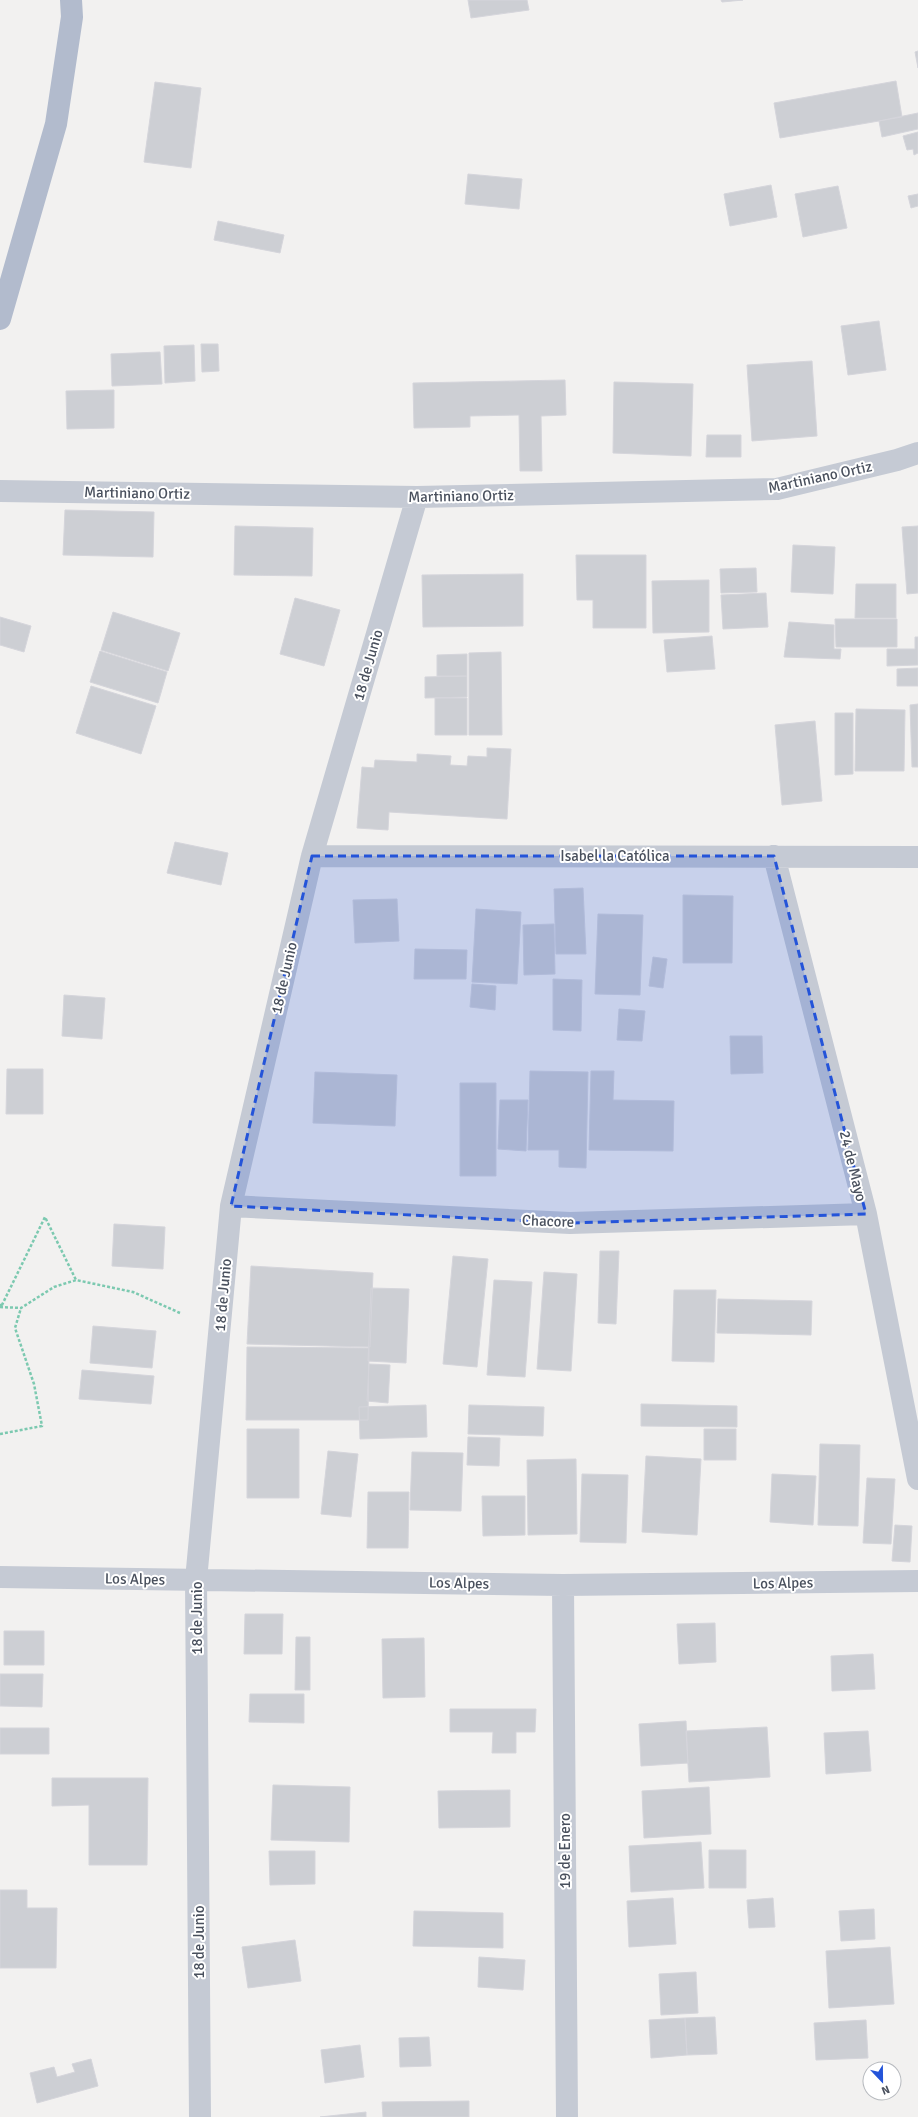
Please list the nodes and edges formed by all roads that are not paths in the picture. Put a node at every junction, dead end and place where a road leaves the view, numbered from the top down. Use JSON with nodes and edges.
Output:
{"nodes":[{"id":1,"x":71,"y":0,"type":"edge"},
{"id":2,"x":0,"y":319,"type":"edge"},
{"id":3,"x":918,"y":453,"type":"edge"},
{"id":4,"x":0,"y":491,"type":"edge"},
{"id":5,"x":417,"y":497,"type":"junction"},
{"id":6,"x":312,"y":856,"type":"junction"},
{"id":7,"x":774,"y":856,"type":"junction"},
{"id":8,"x":918,"y":857,"type":"edge"},
{"id":9,"x":231,"y":1206,"type":"junction"},
{"id":10,"x":866,"y":1214,"type":"junction"},
{"id":11,"x":918,"y":1479,"type":"edge"},
{"id":12,"x":0,"y":1577,"type":"edge"},
{"id":13,"x":196,"y":1580,"type":"junction"},
{"id":14,"x":918,"y":1582,"type":"edge"},
{"id":15,"x":562,"y":1585,"type":"junction"},
{"id":16,"x":200,"y":2117,"type":"edge"},
{"id":17,"x":567,"y":2117,"type":"edge"}],
"edges":[{"from":1,"to":2,"type":"main road"},
{"from":3,"to":5,"type":"street","name":"Martiniano Ortiz"},
{"from":4,"to":5,"type":"street","name":"Martiniano Ortiz"},
{"from":5,"to":6,"type":"street","name":"18 de Junio"},
{"from":6,"to":7,"type":"street","name":"Isabel la Católica"},
{"from":6,"to":9,"type":"street","name":"18 de Junio"},
{"from":7,"to":8,"type":"street","name":"Isabel la Católica"},
{"from":7,"to":10,"type":"street","name":"24 de Mayo"},
{"from":9,"to":10,"type":"street","name":"Chacore"},
{"from":9,"to":13,"type":"street","name":"18 de Junio"},
{"from":10,"to":11,"type":"street","name":"24 de Mayo"},
{"from":12,"to":13,"type":"street","name":"Los Alpes"},
{"from":13,"to":15,"type":"street","name":"Los Alpes"},
{"from":13,"to":16,"type":"street","name":"18 de Junio"},
{"from":14,"to":15,"type":"street","name":"Los Alpes"},
{"from":15,"to":17,"type":"street","name":"19 de Enero"}]}
